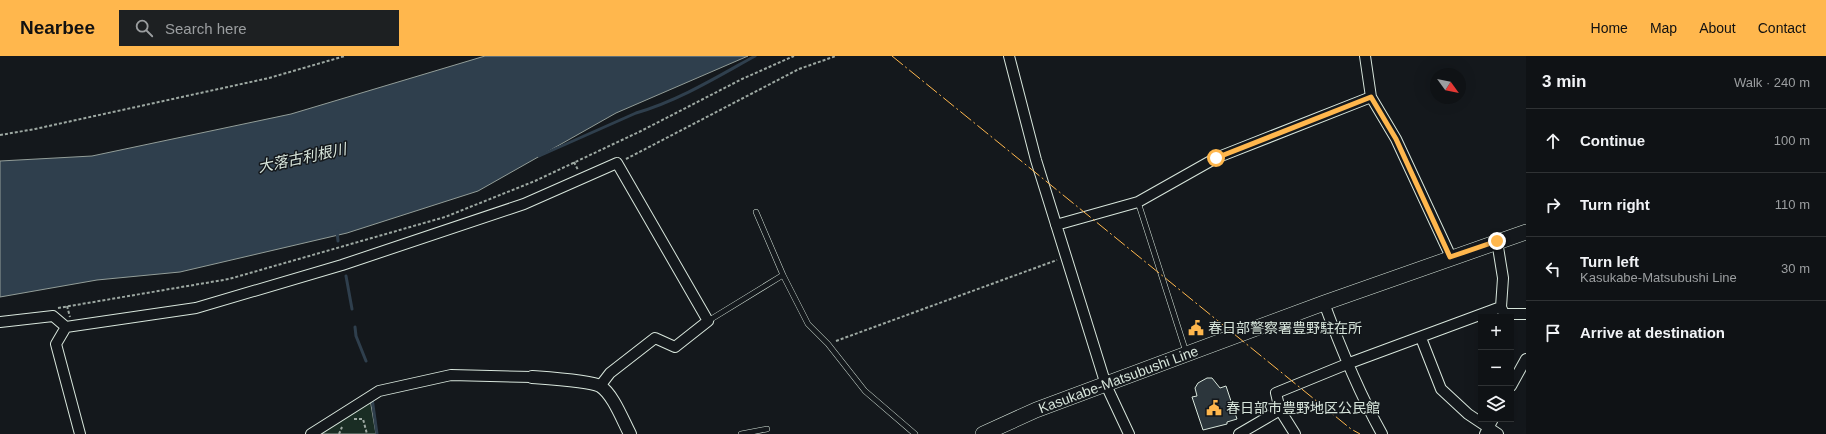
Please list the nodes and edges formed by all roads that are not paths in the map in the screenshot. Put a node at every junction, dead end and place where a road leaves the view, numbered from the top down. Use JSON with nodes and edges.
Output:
{"nodes":[{"id":1,"x":1009,"y":56,"type":"edge"},
{"id":2,"x":1365,"y":56,"type":"edge"},
{"id":3,"x":1371,"y":97,"type":"junction"},
{"id":4,"x":1138,"y":202,"type":"junction"},
{"id":5,"x":756,"y":212,"type":"dead end"},
{"id":6,"x":1056,"y":225,"type":"junction"},
{"id":7,"x":1526,"y":232,"type":"edge"},
{"id":8,"x":1497,"y":241,"type":"junction"},
{"id":9,"x":1450,"y":257,"type":"junction"},
{"id":10,"x":783,"y":275,"type":"junction"},
{"id":11,"x":1324,"y":303,"type":"junction"},
{"id":12,"x":1501,"y":307,"type":"junction"},
{"id":13,"x":1526,"y":314,"type":"edge"},
{"id":14,"x":708,"y":321,"type":"junction"},
{"id":15,"x":0,"y":322,"type":"edge"},
{"id":16,"x":66,"y":327,"type":"junction"},
{"id":17,"x":1421,"y":338,"type":"junction"},
{"id":18,"x":1187,"y":355,"type":"junction"},
{"id":19,"x":1526,"y":359,"type":"edge"},
{"id":20,"x":1346,"y":364,"type":"junction"},
{"id":21,"x":532,"y":377,"type":"joint"},
{"id":22,"x":1514,"y":381,"type":"edge"},
{"id":23,"x":1106,"y":385,"type":"junction"},
{"id":24,"x":600,"y":386,"type":"junction"},
{"id":25,"x":1280,"y":410,"type":"junction"},
{"id":26,"x":1492,"y":422,"type":"edge"},
{"id":27,"x":767,"y":429,"type":"dead end"},
{"id":28,"x":1487,"y":431,"type":"edge"},
{"id":29,"x":80,"y":434,"type":"edge"},
{"id":30,"x":311,"y":434,"type":"edge"},
{"id":31,"x":630,"y":434,"type":"edge"},
{"id":32,"x":741,"y":434,"type":"edge"},
{"id":33,"x":915,"y":434,"type":"edge"},
{"id":34,"x":982,"y":434,"type":"edge"},
{"id":35,"x":1129,"y":434,"type":"edge"},
{"id":36,"x":1239,"y":434,"type":"edge"},
{"id":37,"x":1295,"y":434,"type":"edge"},
{"id":38,"x":1382,"y":434,"type":"edge"},
{"id":39,"x":1498,"y":434,"type":"edge"}],
"edges":[{"from":1,"to":6,"type":"street"},
{"from":2,"to":3,"type":"street"},
{"from":3,"to":4,"type":"street"},
{"from":3,"to":9,"type":"street"},
{"from":4,"to":6,"type":"street"},
{"from":4,"to":18,"type":"lane"},
{"from":5,"to":10,"type":"lane"},
{"from":6,"to":23,"type":"street"},
{"from":7,"to":8,"type":"main road","name":"Kasukabe-Matsubushi Line"},
{"from":8,"to":9,"type":"main road","name":"Kasukabe-Matsubushi Line"},
{"from":8,"to":12,"type":"street"},
{"from":9,"to":11,"type":"main road","name":"Kasukabe-Matsubushi Line"},
{"from":10,"to":14,"type":"lane"},
{"from":10,"to":33,"type":"lane"},
{"from":11,"to":18,"type":"main road","name":"Kasukabe-Matsubushi Line"},
{"from":11,"to":20,"type":"street"},
{"from":12,"to":13,"type":"street"},
{"from":12,"to":17,"type":"street"},
{"from":14,"to":16,"type":"street"},
{"from":14,"to":24,"type":"street"},
{"from":15,"to":16,"type":"street"},
{"from":16,"to":29,"type":"street"},
{"from":17,"to":20,"type":"street"},
{"from":17,"to":28,"type":"street"},
{"from":18,"to":23,"type":"main road","name":"Kasukabe-Matsubushi Line"},
{"from":19,"to":22,"type":"street"},
{"from":20,"to":25,"type":"street"},
{"from":20,"to":38,"type":"street"},
{"from":21,"to":24,"type":"street"},
{"from":21,"to":30,"type":"street"},
{"from":23,"to":34,"type":"main road","name":"Kasukabe-Matsubushi Line"},
{"from":23,"to":35,"type":"street"},
{"from":24,"to":31,"type":"street"},
{"from":25,"to":36,"type":"street"},
{"from":25,"to":37,"type":"street"},
{"from":26,"to":28,"type":"street"},
{"from":27,"to":32,"type":"lane"},
{"from":28,"to":39,"type":"street"}]}
